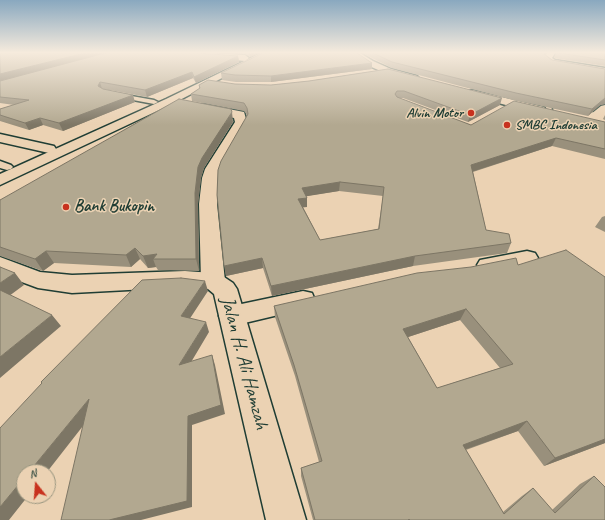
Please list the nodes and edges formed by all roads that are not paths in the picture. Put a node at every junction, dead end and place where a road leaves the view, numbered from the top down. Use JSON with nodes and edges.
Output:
{"nodes":[{"id":1,"x":207,"y":77,"type":"edge"},
{"id":2,"x":217,"y":77,"type":"edge"},
{"id":3,"x":208,"y":82,"type":"junction"},
{"id":4,"x":222,"y":84,"type":"edge"},
{"id":5,"x":106,"y":92,"type":"edge"},
{"id":6,"x":162,"y":101,"type":"junction"},
{"id":7,"x":512,"y":104,"type":"junction"},
{"id":8,"x":605,"y":109,"type":"edge"},
{"id":9,"x":500,"y":110,"type":"edge"},
{"id":10,"x":600,"y":118,"type":"edge"},
{"id":11,"x":605,"y":126,"type":"edge"},
{"id":12,"x":0,"y":138,"type":"edge"},
{"id":13,"x":54,"y":150,"type":"junction"},
{"id":14,"x":2,"y":167,"type":"edge"},
{"id":15,"x":0,"y":180,"type":"edge"},
{"id":16,"x":527,"y":258,"type":"dead end"},
{"id":17,"x":0,"y":265,"type":"edge"},
{"id":18,"x":466,"y":270,"type":"edge"},
{"id":19,"x":213,"y":281,"type":"junction"},
{"id":20,"x":323,"y":296,"type":"edge"},
{"id":21,"x":232,"y":316,"type":"junction"},
{"id":22,"x":286,"y":520,"type":"edge"}],
"edges":[{"from":1,"to":6,"type":"main road"},
{"from":2,"to":3,"type":"main road"},
{"from":3,"to":4,"type":"main road"},
{"from":3,"to":6,"type":"main road"},
{"from":5,"to":6,"type":"lane"},
{"from":6,"to":13,"type":"main road"},
{"from":6,"to":19,"type":"main road"},
{"from":7,"to":9,"type":"lane"},
{"from":7,"to":10,"type":"main road"},
{"from":7,"to":11,"type":"main road"},
{"from":8,"to":10,"type":"main road"},
{"from":12,"to":13,"type":"main road"},
{"from":13,"to":14,"type":"main road"},
{"from":13,"to":15,"type":"main road"},
{"from":16,"to":18,"type":"main road"},
{"from":17,"to":19,"type":"main road","name":"Jalan H. Ali Hamzah"},
{"from":19,"to":21,"type":"main road","name":"Jalan H. Ali Hamzah"},
{"from":20,"to":21,"type":"main road"},
{"from":21,"to":22,"type":"main road","name":"Jalan H. Ali Hamzah"}]}
